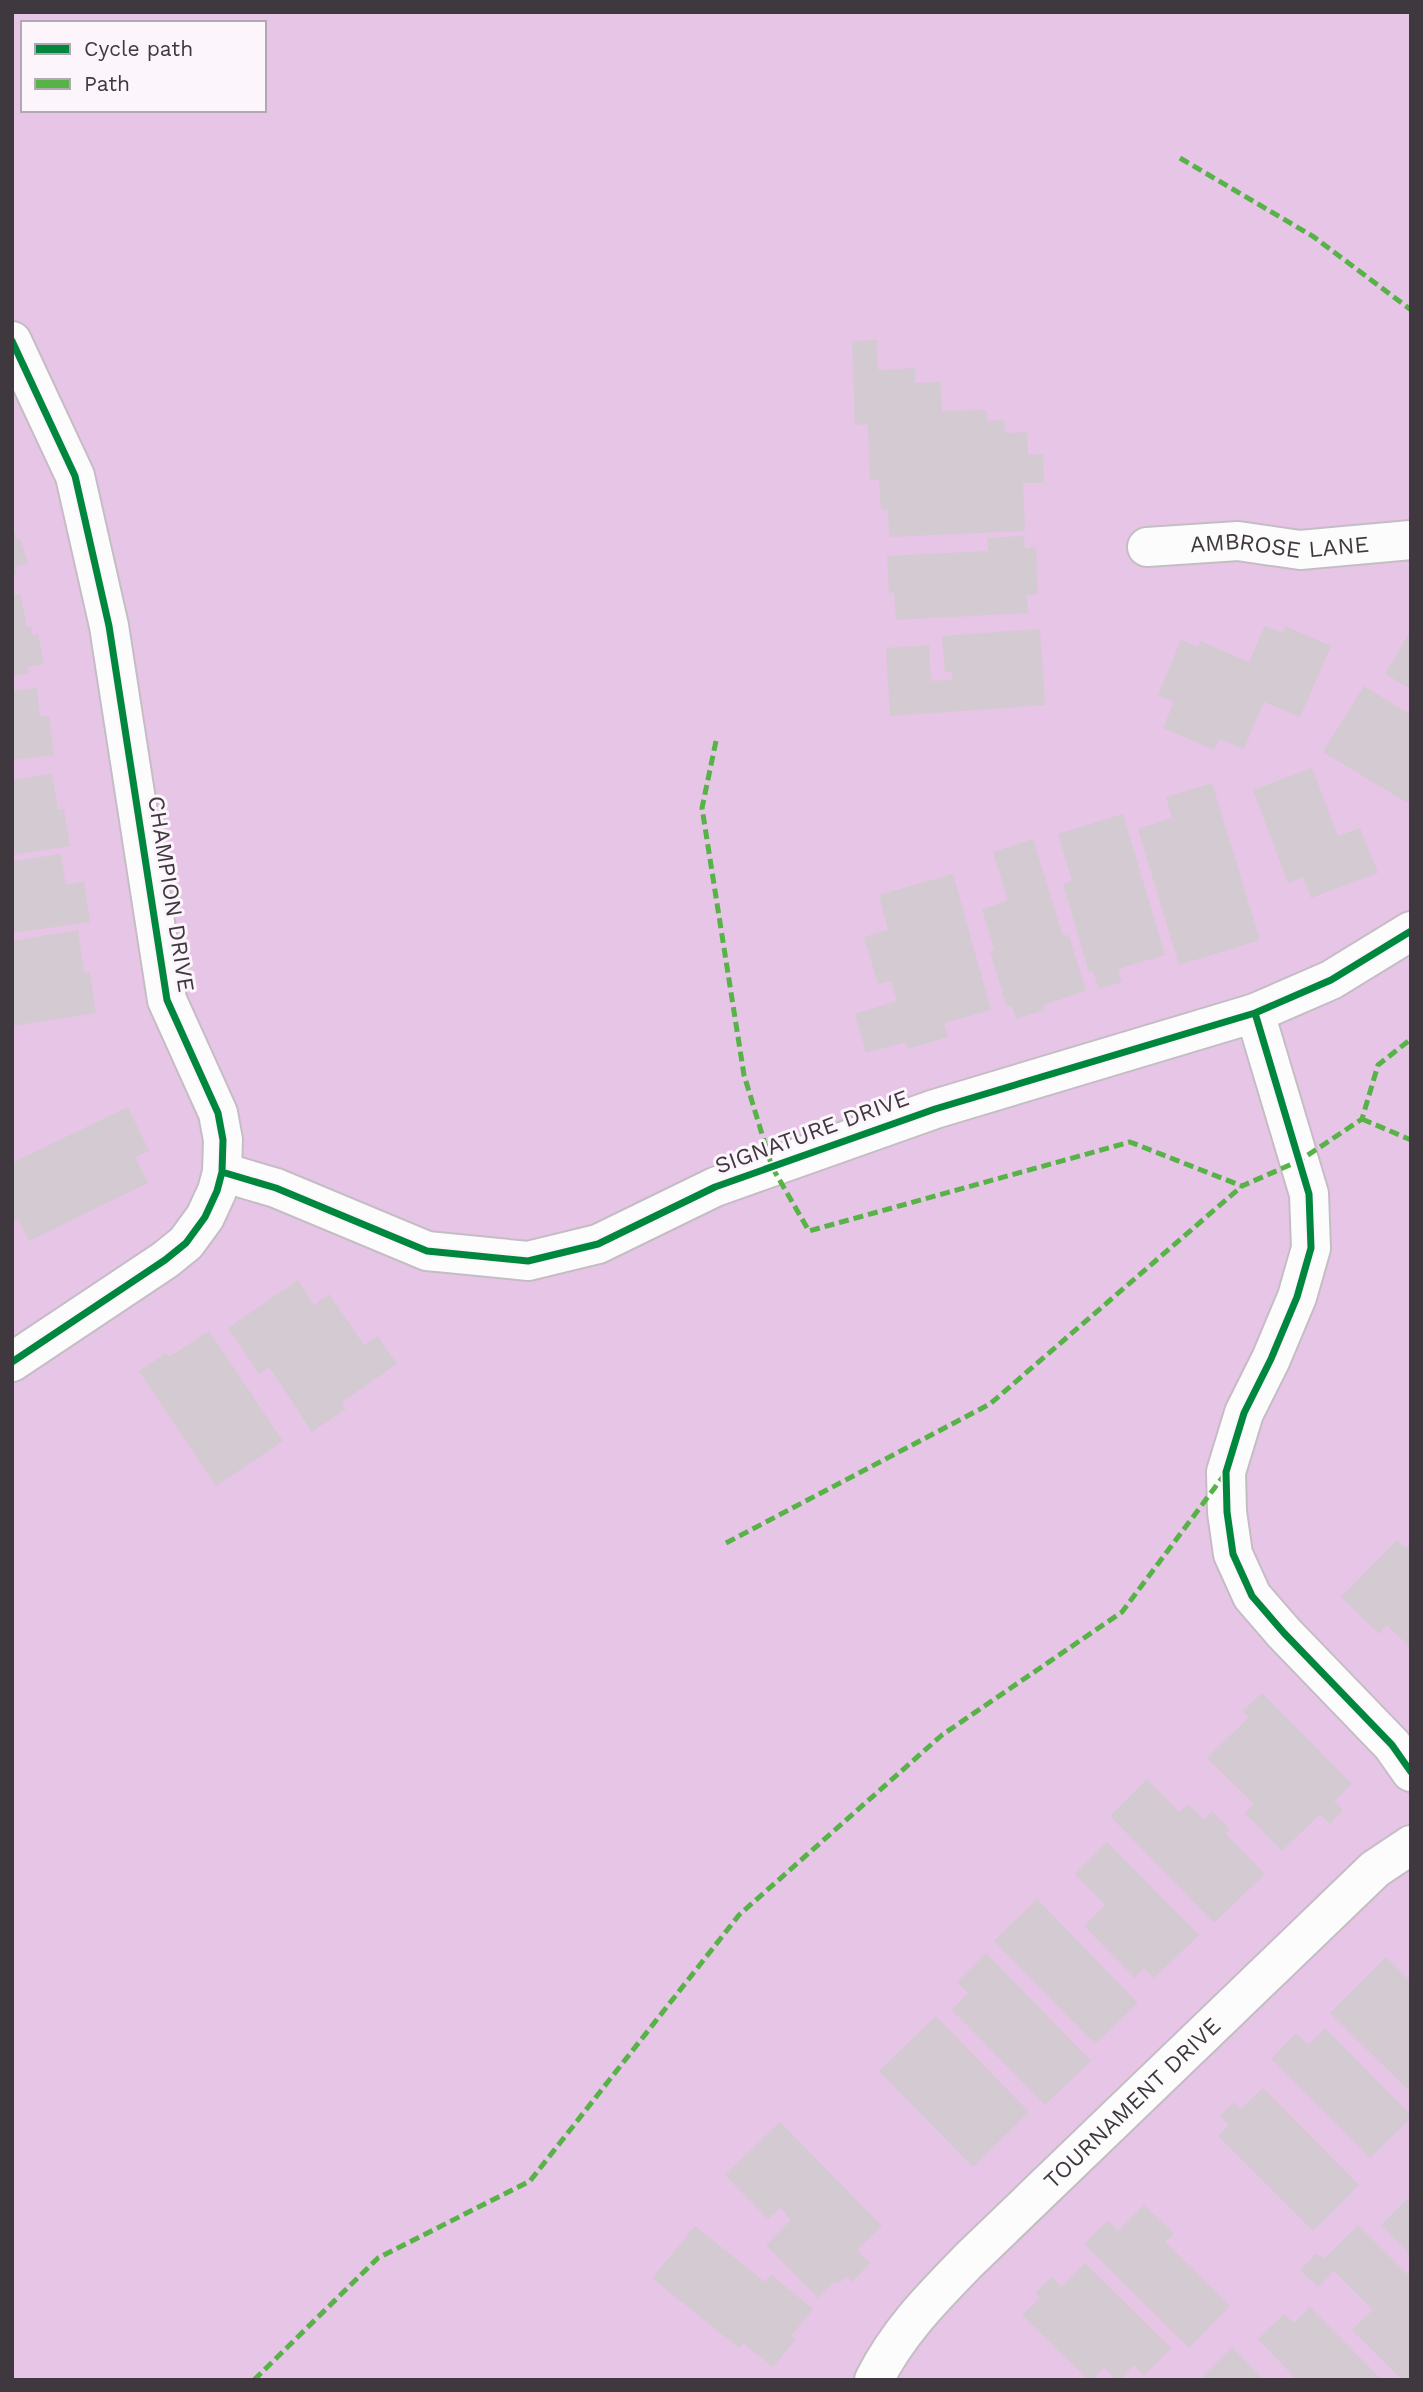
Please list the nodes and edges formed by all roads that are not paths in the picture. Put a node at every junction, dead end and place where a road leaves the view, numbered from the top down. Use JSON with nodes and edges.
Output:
{"nodes":[{"id":1,"x":12,"y":341,"type":"edge"},
{"id":2,"x":1411,"y":540,"type":"edge"},
{"id":3,"x":1147,"y":547,"type":"dead end"},
{"id":4,"x":1411,"y":931,"type":"edge"},
{"id":5,"x":1255,"y":1013,"type":"junction"},
{"id":6,"x":222,"y":1172,"type":"junction"},
{"id":7,"x":12,"y":1362,"type":"edge"},
{"id":8,"x":1411,"y":1772,"type":"edge"},
{"id":9,"x":1411,"y":1845,"type":"edge"},
{"id":10,"x":874,"y":2380,"type":"edge"}],
"edges":[{"from":1,"to":6,"type":"street","name":"CHAMPION DRIVE"},
{"from":2,"to":3,"type":"street","name":"AMBROSE LANE"},
{"from":4,"to":5,"type":"street","name":"SIGNATURE DRIVE"},
{"from":5,"to":6,"type":"street","name":"SIGNATURE DRIVE"},
{"from":5,"to":8,"type":"street"},
{"from":6,"to":7,"type":"street","name":"CHAMPION DRIVE"},
{"from":9,"to":10,"type":"street","name":"TOURNAMENT DRIVE"}]}
